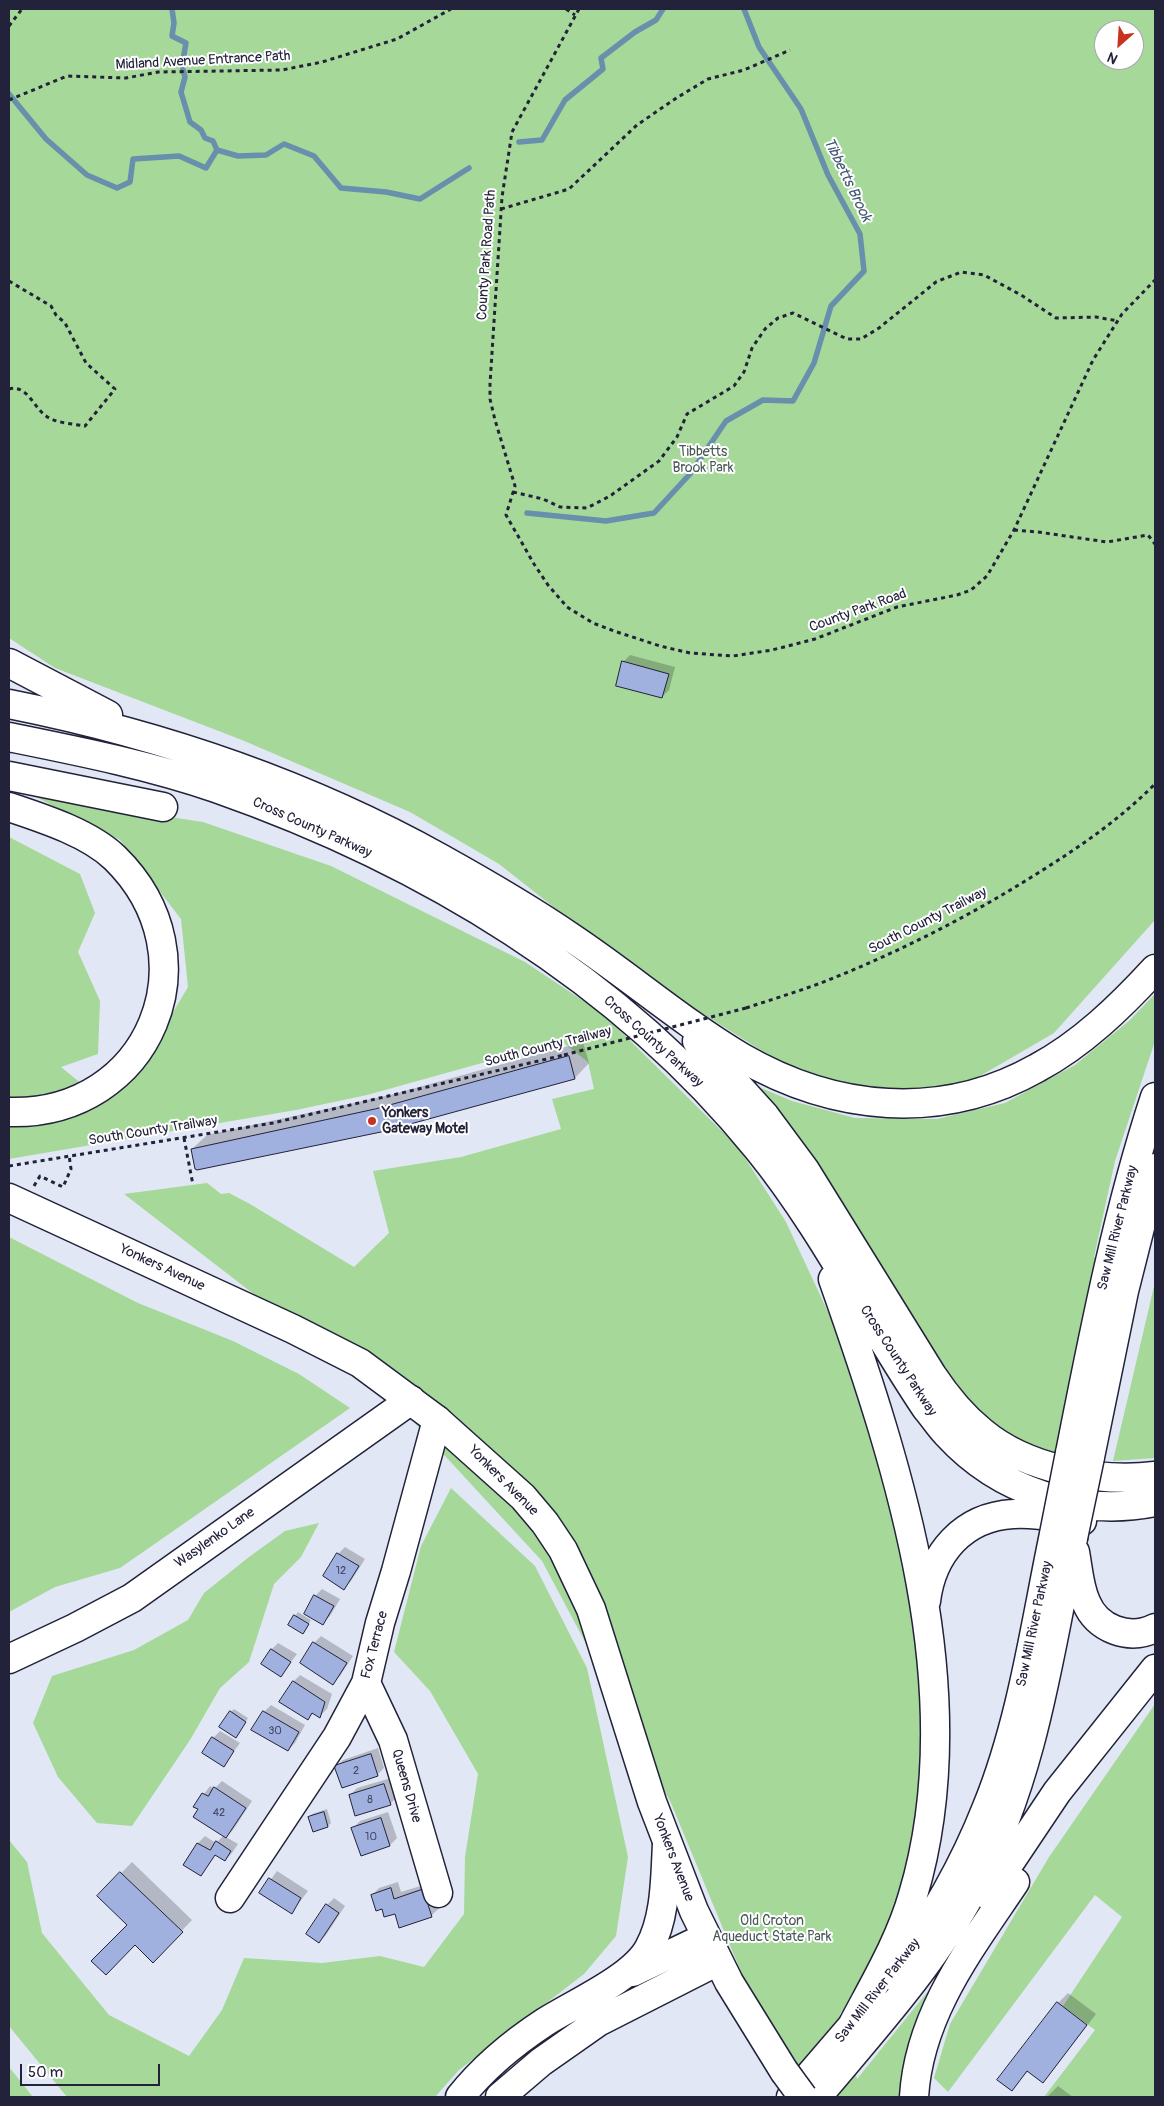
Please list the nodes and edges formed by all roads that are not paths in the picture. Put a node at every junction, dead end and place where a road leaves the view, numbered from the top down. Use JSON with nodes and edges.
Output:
{"nodes":[{"id":1,"x":9,"y":663,"type":"edge"},
{"id":2,"x":9,"y":704,"type":"edge"},
{"id":3,"x":9,"y":737,"type":"edge"},
{"id":4,"x":161,"y":742,"type":"junction"},
{"id":5,"x":9,"y":776,"type":"edge"},
{"id":6,"x":163,"y":807,"type":"dead end"},
{"id":7,"x":9,"y":808,"type":"edge"},
{"id":8,"x":1155,"y":969,"type":"edge"},
{"id":9,"x":628,"y":978,"type":"junction"},
{"id":10,"x":1155,"y":1096,"type":"edge"},
{"id":11,"x":9,"y":1112,"type":"edge"},
{"id":12,"x":1155,"y":1168,"type":"edge"},
{"id":13,"x":9,"y":1198,"type":"edge"},
{"id":14,"x":814,"y":1225,"type":"junction"},
{"id":15,"x":411,"y":1400,"type":"junction"},
{"id":16,"x":437,"y":1420,"type":"junction"},
{"id":17,"x":1080,"y":1455,"type":"junction"},
{"id":18,"x":1155,"y":1476,"type":"edge"},
{"id":19,"x":1155,"y":1502,"type":"edge"},
{"id":20,"x":1155,"y":1522,"type":"edge"},
{"id":21,"x":1063,"y":1536,"type":"junction"},
{"id":22,"x":924,"y":1610,"type":"junction"},
{"id":23,"x":1155,"y":1628,"type":"edge"},
{"id":24,"x":9,"y":1659,"type":"edge"},
{"id":25,"x":1155,"y":1669,"type":"edge"},
{"id":26,"x":1155,"y":1678,"type":"edge"},
{"id":27,"x":366,"y":1683,"type":"junction"},
{"id":28,"x":667,"y":1844,"type":"junction"},
{"id":29,"x":438,"y":1893,"type":"dead end"},
{"id":30,"x":230,"y":1898,"type":"dead end"},
{"id":31,"x":706,"y":1937,"type":"junction"},
{"id":32,"x":718,"y":1961,"type":"junction"},
{"id":33,"x":605,"y":1986,"type":"junction"},
{"id":34,"x":852,"y":2026,"type":"junction"},
{"id":35,"x":460,"y":2097,"type":"edge"},
{"id":36,"x":500,"y":2097,"type":"edge"},
{"id":37,"x":791,"y":2097,"type":"edge"},
{"id":38,"x":804,"y":2097,"type":"edge"},
{"id":39,"x":817,"y":2097,"type":"edge"},
{"id":40,"x":835,"y":2097,"type":"edge"},
{"id":41,"x":914,"y":2097,"type":"edge"}],
"edges":[{"from":1,"to":4,"type":"main road"},
{"from":2,"to":4,"type":"main road","name":"Cross County Parkway"},
{"from":3,"to":14,"type":"main road","name":"Cross County Parkway"},
{"from":4,"to":9,"type":"main road","name":"Cross County Parkway"},
{"from":5,"to":6,"type":"main road"},
{"from":7,"to":11,"type":"main road"},
{"from":8,"to":9,"type":"main road"},
{"from":9,"to":18,"type":"main road"},
{"from":10,"to":17,"type":"main road","name":"Saw Mill River Parkway"},
{"from":12,"to":17,"type":"main road","name":"Saw Mill River Parkway"},
{"from":13,"to":15,"type":"main road","name":"Yonkers Avenue"},
{"from":14,"to":19,"type":"main road","name":"Cross County Parkway"},
{"from":14,"to":22,"type":"main road"},
{"from":15,"to":16,"type":"main road","name":"Yonkers Avenue"},
{"from":15,"to":24,"type":"main road","name":"Wasylenko Lane"},
{"from":16,"to":27,"type":"main road","name":"Fox Terrace"},
{"from":16,"to":28,"type":"main road","name":"Yonkers Avenue"},
{"from":17,"to":21,"type":"main road","name":"Saw Mill River Parkway","bridge":true},
{"from":20,"to":22,"type":"main road"},
{"from":21,"to":23,"type":"main road"},
{"from":21,"to":34,"type":"main road","name":"Saw Mill River Parkway"},
{"from":21,"to":39,"type":"main road","name":"Saw Mill River Parkway"},
{"from":22,"to":34,"type":"main road"},
{"from":25,"to":40,"type":"main road"},
{"from":26,"to":41,"type":"main road"},
{"from":27,"to":29,"type":"main road","name":"Queens Drive"},
{"from":27,"to":30,"type":"main road","name":"Fox Terrace"},
{"from":28,"to":31,"type":"main road","name":"Yonkers Avenue"},
{"from":28,"to":33,"type":"main road"},
{"from":31,"to":32,"type":"main road","name":"Yonkers Avenue"},
{"from":31,"to":33,"type":"main road"},
{"from":32,"to":36,"type":"main road"},
{"from":32,"to":38,"type":"main road","name":"Yonkers Avenue","bridge":true},
{"from":33,"to":35,"type":"main road"},
{"from":34,"to":37,"type":"main road","name":"Saw Mill River Parkway"}]}
